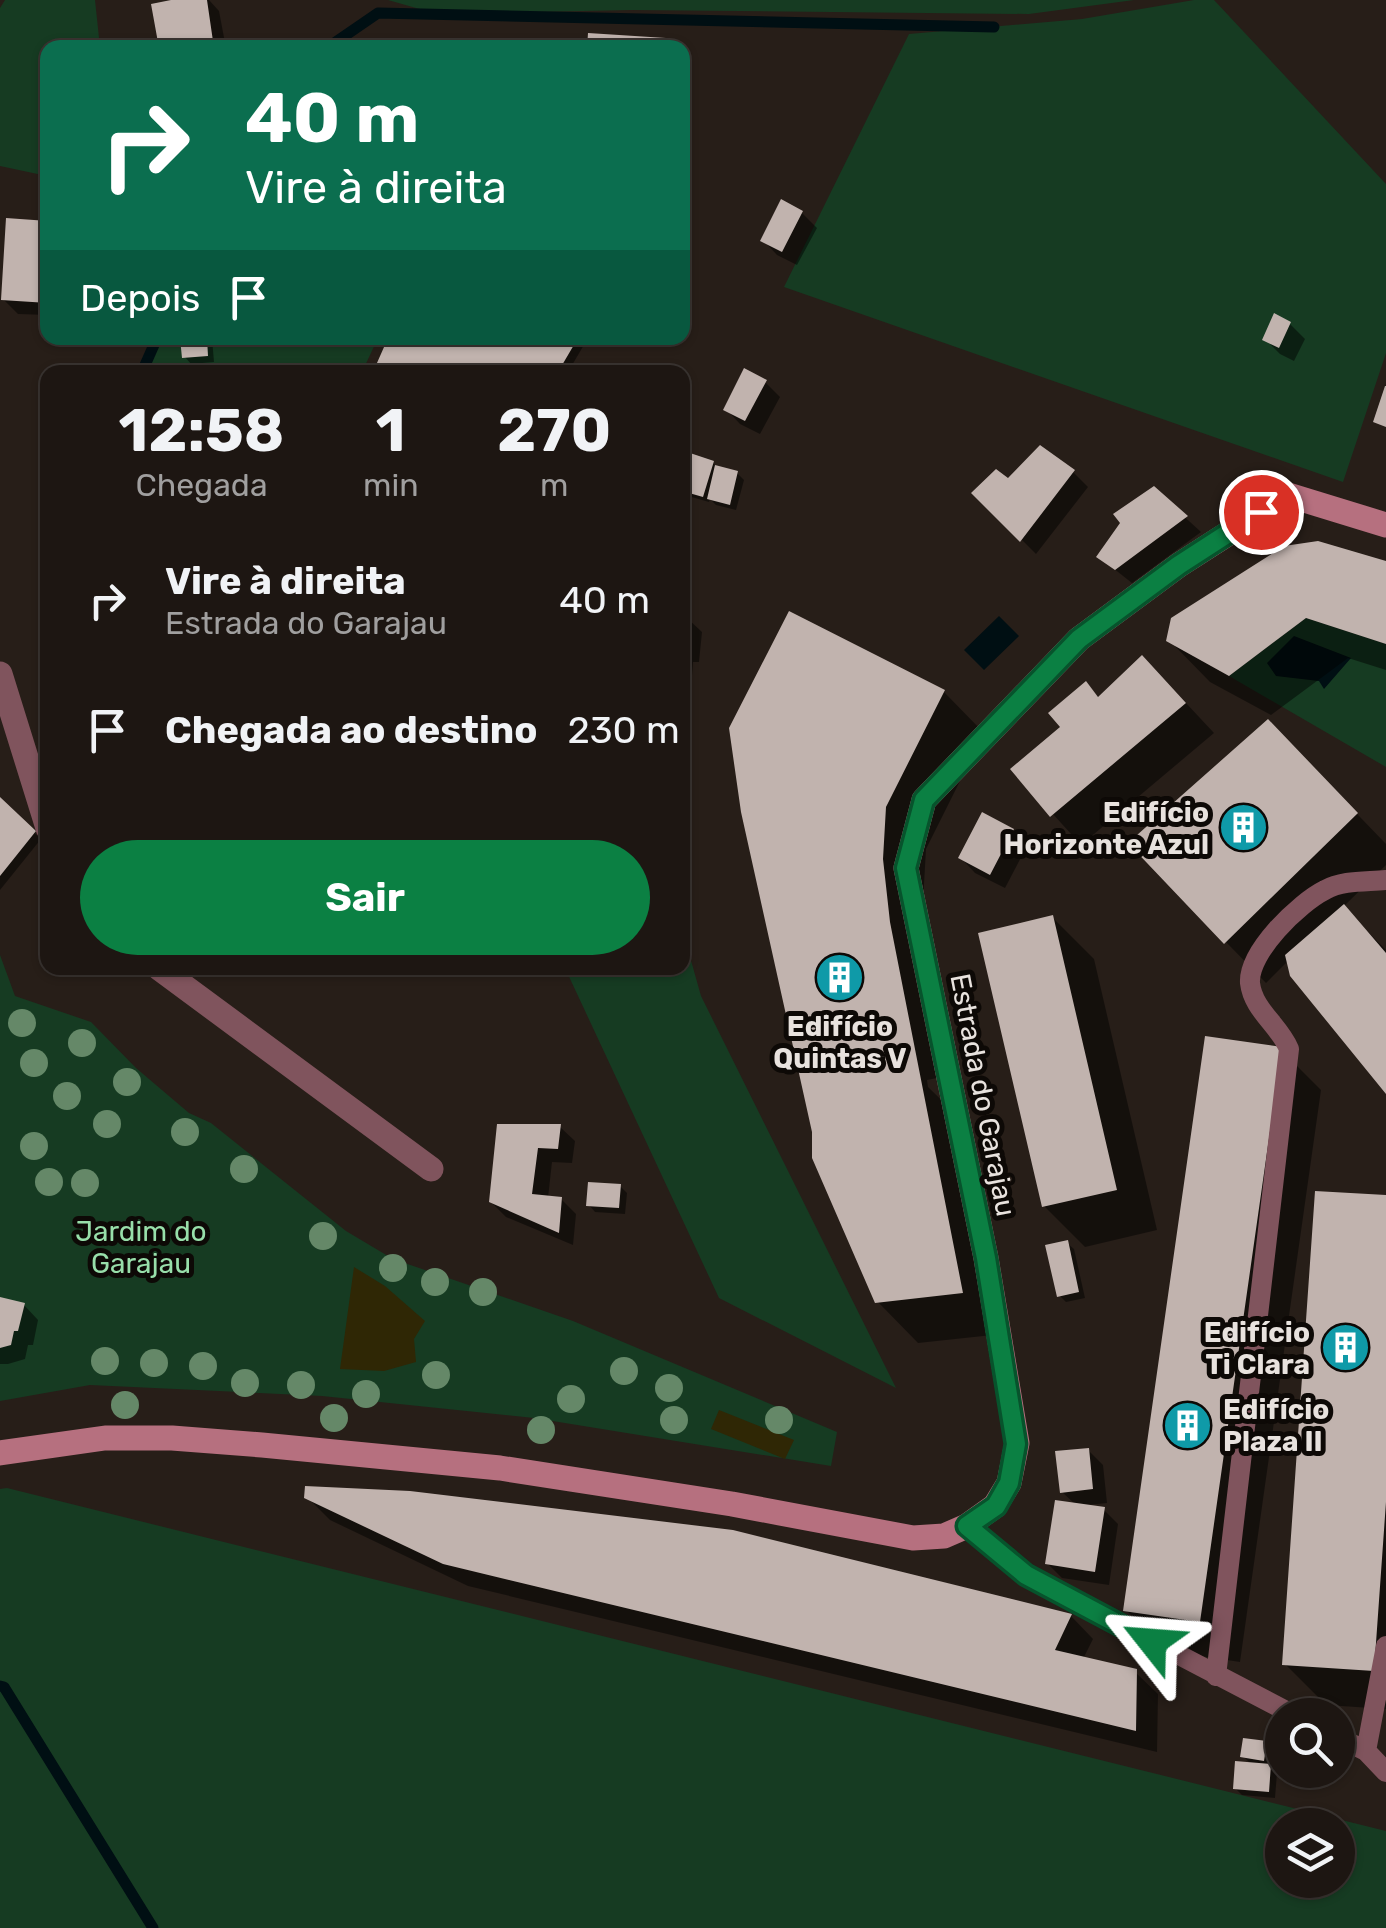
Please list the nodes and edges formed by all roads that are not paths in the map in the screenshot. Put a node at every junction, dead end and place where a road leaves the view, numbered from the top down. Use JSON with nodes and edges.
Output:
{"nodes":[{"id":1,"x":1386,"y":526,"type":"edge"},
{"id":2,"x":0,"y":674,"type":"edge"},
{"id":3,"x":40,"y":802,"type":"edge"},
{"id":4,"x":1386,"y":880,"type":"edge"},
{"id":5,"x":169,"y":975,"type":"edge"},
{"id":6,"x":432,"y":1169,"type":"dead end"},
{"id":7,"x":0,"y":1453,"type":"edge"},
{"id":8,"x":967,"y":1526,"type":"junction"},
{"id":9,"x":1386,"y":1646,"type":"edge"},
{"id":10,"x":1216,"y":1676,"type":"junction"},
{"id":11,"x":1265,"y":1700,"type":"edge"},
{"id":12,"x":1355,"y":1746,"type":"edge"},
{"id":13,"x":1366,"y":1751,"type":"junction"},
{"id":14,"x":1386,"y":1772,"type":"edge"}],
"edges":[{"from":1,"to":8,"type":"street","name":"Estrada do Garajau"},
{"from":2,"to":3,"type":"street"},
{"from":4,"to":10,"type":"lane"},
{"from":5,"to":6,"type":"street"},
{"from":7,"to":8,"type":"street","name":"Estrada do Garajau"},
{"from":8,"to":10,"type":"lane"},
{"from":9,"to":13,"type":"lane"},
{"from":10,"to":11,"type":"lane"},
{"from":12,"to":13,"type":"lane"},
{"from":13,"to":14,"type":"lane"}]}
